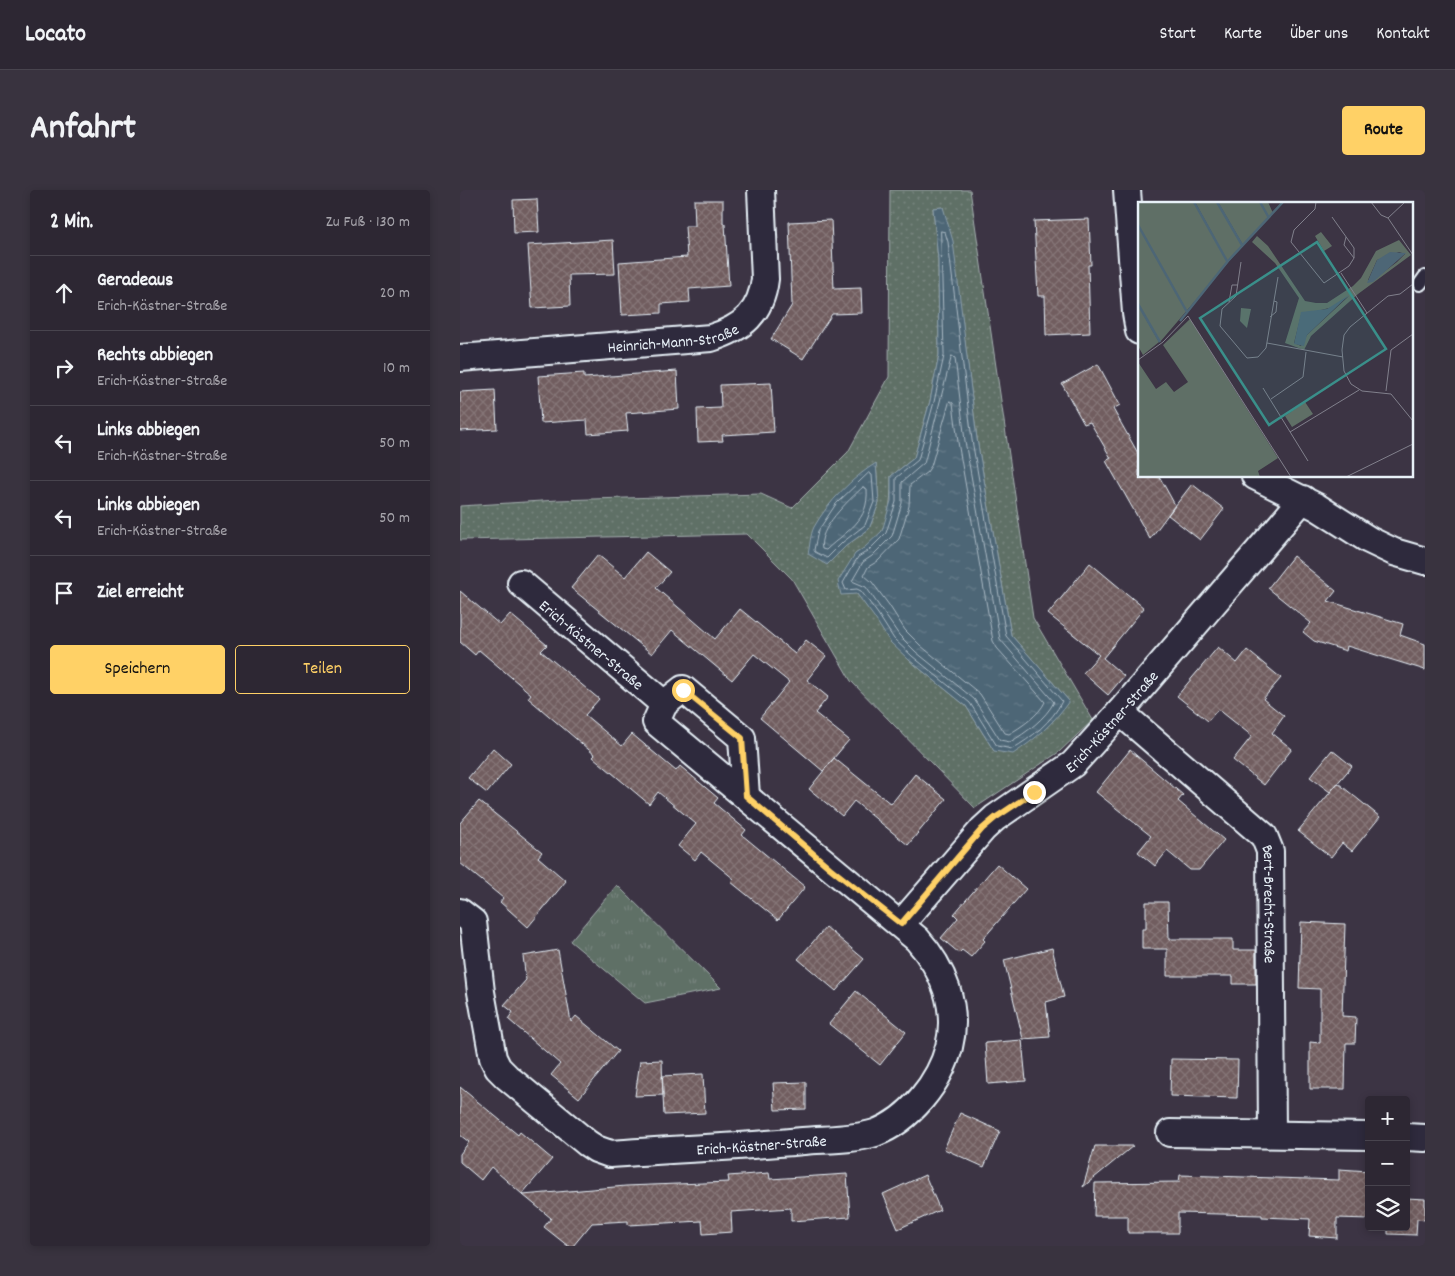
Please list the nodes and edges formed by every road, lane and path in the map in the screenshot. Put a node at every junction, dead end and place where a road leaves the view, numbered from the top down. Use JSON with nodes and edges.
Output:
{"nodes":[{"id":1,"x":761,"y":190,"type":"edge"},
{"id":2,"x":1128,"y":190,"type":"edge"},
{"id":3,"x":1138,"y":325,"type":"edge"},
{"id":4,"x":460,"y":358,"type":"edge"},
{"id":5,"x":1260,"y":478,"type":"edge"},
{"id":6,"x":1303,"y":499,"type":"junction"},
{"id":7,"x":1425,"y":561,"type":"edge"},
{"id":8,"x":521,"y":583,"type":"dead end"},
{"id":9,"x":664,"y":704,"type":"junction"},
{"id":10,"x":1120,"y":712,"type":"junction"},
{"id":11,"x":746,"y":796,"type":"junction"},
{"id":12,"x":460,"y":912,"type":"edge"},
{"id":13,"x":901,"y":924,"type":"junction"},
{"id":14,"x":460,"y":974,"type":"edge"},
{"id":15,"x":481,"y":992,"type":"junction"},
{"id":16,"x":1170,"y":1133,"type":"dead end"},
{"id":17,"x":1272,"y":1134,"type":"junction"},
{"id":18,"x":1365,"y":1136,"type":"edge"},
{"id":19,"x":1410,"y":1137,"type":"edge"},
{"id":20,"x":1425,"y":1138,"type":"edge"}],
"edges":[{"from":1,"to":4,"type":"street","name":"Heinrich-Mann-Straße"},
{"from":2,"to":3,"type":"street"},
{"from":5,"to":6,"type":"street"},
{"from":6,"to":7,"type":"street"},
{"from":6,"to":10,"type":"street","name":"Erich-Kästner-Straße"},
{"from":8,"to":9,"type":"street","name":"Erich-Kästner-Straße"},
{"from":9,"to":11,"type":"street","name":"Erich-Kästner-Straße"},
{"from":9,"to":11,"type":"street"},
{"from":10,"to":13,"type":"street","name":"Erich-Kästner-Straße"},
{"from":10,"to":17,"type":"street","name":"Bert-Brecht-Straße"},
{"from":11,"to":13,"type":"street","name":"Erich-Kästner-Straße"},
{"from":12,"to":15,"type":"street","name":"Erich-Kästner-Straße"},
{"from":13,"to":15,"type":"street","name":"Erich-Kästner-Straße"},
{"from":14,"to":15,"type":"street"},
{"from":16,"to":17,"type":"street"},
{"from":17,"to":18,"type":"street"},
{"from":19,"to":20,"type":"street"}]}
